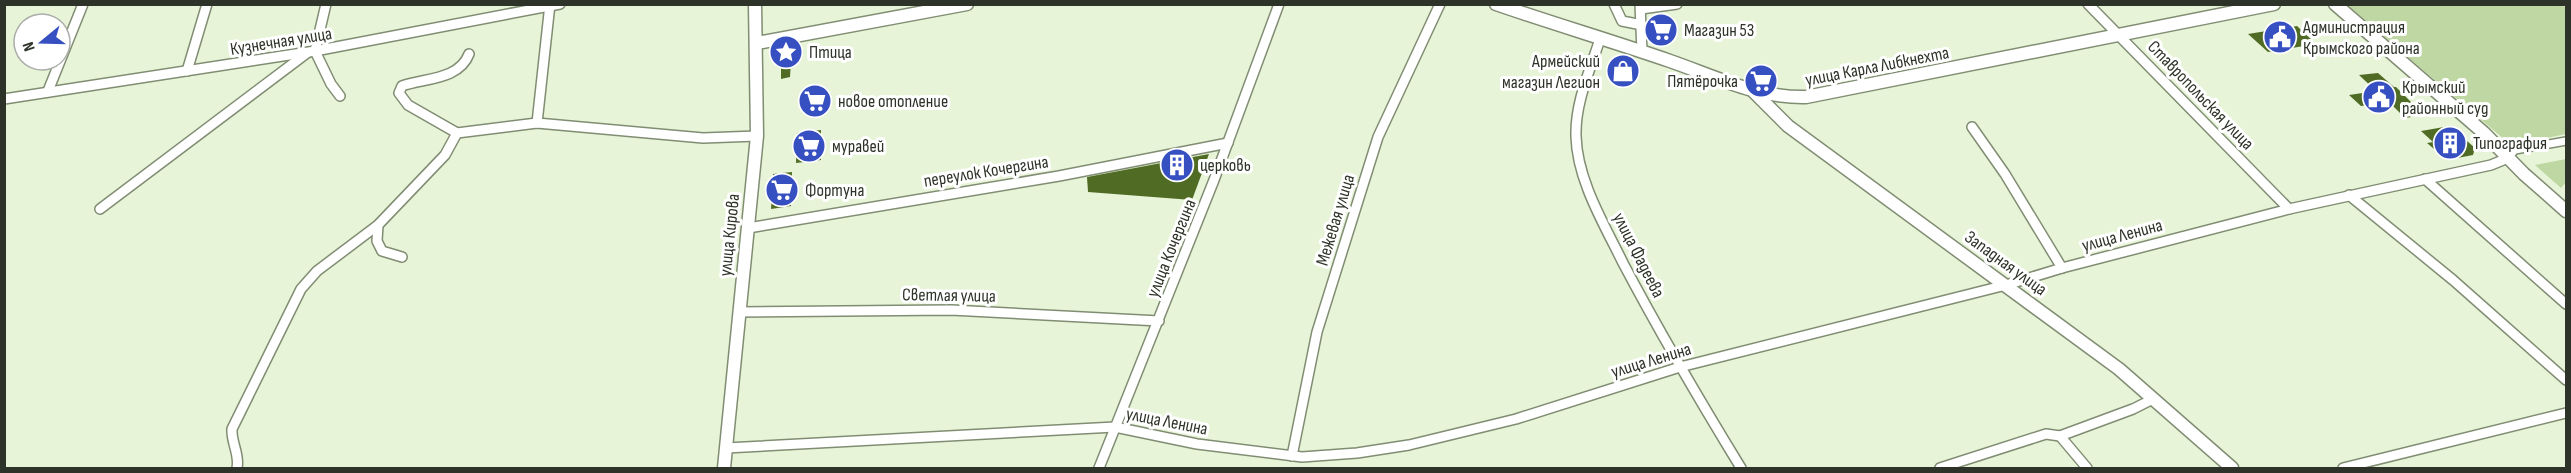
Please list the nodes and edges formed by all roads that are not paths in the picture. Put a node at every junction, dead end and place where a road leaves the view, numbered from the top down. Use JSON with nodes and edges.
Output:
{"nodes":[{"id":1,"x":83,"y":4,"type":"edge"},
{"id":2,"x":207,"y":4,"type":"edge"},
{"id":3,"x":326,"y":4,"type":"edge"},
{"id":4,"x":560,"y":4,"type":"edge"},
{"id":5,"x":755,"y":4,"type":"edge"},
{"id":6,"x":967,"y":4,"type":"edge"},
{"id":7,"x":1280,"y":4,"type":"edge"},
{"id":8,"x":1440,"y":4,"type":"edge"},
{"id":9,"x":1496,"y":4,"type":"edge"},
{"id":10,"x":1614,"y":4,"type":"edge"},
{"id":11,"x":1677,"y":4,"type":"edge"},
{"id":12,"x":2088,"y":4,"type":"edge"},
{"id":13,"x":2274,"y":4,"type":"edge"},
{"id":14,"x":2335,"y":4,"type":"edge"},
{"id":15,"x":550,"y":5,"type":"edge"},
{"id":16,"x":1641,"y":7,"type":"edge"},
{"id":17,"x":1642,"y":25,"type":"junction"},
{"id":18,"x":2120,"y":36,"type":"junction"},
{"id":19,"x":1600,"y":39,"type":"junction"},
{"id":20,"x":757,"y":44,"type":"junction"},
{"id":21,"x":312,"y":52,"type":"junction"},
{"id":22,"x":1642,"y":52,"type":"junction"},
{"id":23,"x":469,"y":54,"type":"dead end"},
{"id":24,"x":187,"y":71,"type":"junction"},
{"id":25,"x":48,"y":92,"type":"junction"},
{"id":26,"x":1754,"y":92,"type":"junction"},
{"id":27,"x":340,"y":96,"type":"dead end"},
{"id":28,"x":4,"y":99,"type":"edge"},
{"id":29,"x":537,"y":123,"type":"junction"},
{"id":30,"x":1972,"y":127,"type":"dead end"},
{"id":31,"x":457,"y":133,"type":"junction"},
{"id":32,"x":757,"y":136,"type":"junction"},
{"id":33,"x":2566,"y":141,"type":"edge"},
{"id":34,"x":1228,"y":142,"type":"junction"},
{"id":35,"x":2508,"y":158,"type":"junction"},
{"id":36,"x":2425,"y":179,"type":"junction"},
{"id":37,"x":2349,"y":195,"type":"junction"},
{"id":38,"x":2289,"y":208,"type":"junction"},
{"id":39,"x":100,"y":209,"type":"dead end"},
{"id":40,"x":2566,"y":211,"type":"edge"},
{"id":41,"x":378,"y":225,"type":"junction"},
{"id":42,"x":748,"y":228,"type":"junction"},
{"id":43,"x":402,"y":257,"type":"dead end"},
{"id":44,"x":2062,"y":268,"type":"junction"},
{"id":45,"x":2006,"y":285,"type":"junction"},
{"id":46,"x":2566,"y":304,"type":"edge"},
{"id":47,"x":739,"y":312,"type":"junction"},
{"id":48,"x":1159,"y":321,"type":"junction"},
{"id":49,"x":1680,"y":367,"type":"junction"},
{"id":50,"x":2566,"y":380,"type":"edge"},
{"id":51,"x":2152,"y":399,"type":"junction"},
{"id":52,"x":2566,"y":413,"type":"edge"},
{"id":53,"x":1115,"y":427,"type":"junction"},
{"id":54,"x":2060,"y":436,"type":"junction"},
{"id":55,"x":726,"y":448,"type":"junction"},
{"id":56,"x":1298,"y":461,"type":"edge"},
{"id":57,"x":237,"y":468,"type":"edge"},
{"id":58,"x":724,"y":468,"type":"edge"},
{"id":59,"x":1099,"y":468,"type":"edge"},
{"id":60,"x":1741,"y":468,"type":"edge"},
{"id":61,"x":1940,"y":468,"type":"edge"},
{"id":62,"x":2088,"y":468,"type":"edge"},
{"id":63,"x":2232,"y":468,"type":"edge"},
{"id":64,"x":2343,"y":468,"type":"edge"}],
"edges":[{"from":1,"to":25,"type":"street"},
{"from":2,"to":24,"type":"street"},
{"from":3,"to":21,"type":"street"},
{"from":4,"to":15,"type":"street","name":"Кузнечная улица"},
{"from":5,"to":20,"type":"main road","name":"улица Кирова"},
{"from":6,"to":20,"type":"main road"},
{"from":7,"to":34,"type":"street","name":"улица Кочергина"},
{"from":8,"to":56,"type":"street","name":"Межевая улица"},
{"from":9,"to":19,"type":"main road","name":"улица Карла Либкнехта"},
{"from":10,"to":17,"type":"street"},
{"from":11,"to":16,"type":"street"},
{"from":12,"to":18,"type":"street","name":"Ставропольская улица"},
{"from":13,"to":18,"type":"main road","name":"улица Карла Либкнехта"},
{"from":14,"to":35,"type":"main road"},
{"from":15,"to":21,"type":"street","name":"Кузнечная улица"},
{"from":15,"to":29,"type":"street"},
{"from":16,"to":17,"type":"street"},
{"from":17,"to":22,"type":"street"},
{"from":18,"to":26,"type":"main road","name":"улица Карла Либкнехта"},
{"from":18,"to":38,"type":"street","name":"Ставропольская улица"},
{"from":19,"to":22,"type":"main road","name":"улица Карла Либкнехта"},
{"from":19,"to":49,"type":"street","name":"улица Фадеева"},
{"from":20,"to":32,"type":"main road","name":"улица Кирова"},
{"from":21,"to":24,"type":"street","name":"Кузнечная улица"},
{"from":21,"to":27,"type":"street"},
{"from":21,"to":39,"type":"street"},
{"from":22,"to":26,"type":"main road","name":"улица Карла Либкнехта"},
{"from":23,"to":31,"type":"street"},
{"from":24,"to":25,"type":"street","name":"Кузнечная улица"},
{"from":25,"to":28,"type":"street","name":"Кузнечная улица"},
{"from":26,"to":45,"type":"main road","name":"Западная улица"},
{"from":29,"to":31,"type":"street"},
{"from":29,"to":32,"type":"street"},
{"from":30,"to":44,"type":"street"},
{"from":31,"to":41,"type":"street"},
{"from":32,"to":42,"type":"main road","name":"улица Кирова"},
{"from":33,"to":35,"type":"street","name":"улица Ленина"},
{"from":34,"to":42,"type":"street","name":"переулок Кочергина"},
{"from":34,"to":48,"type":"street","name":"улица Кочергина"},
{"from":35,"to":36,"type":"street","name":"улица Ленина"},
{"from":35,"to":40,"type":"main road"},
{"from":36,"to":37,"type":"street","name":"улица Ленина"},
{"from":36,"to":46,"type":"street"},
{"from":37,"to":38,"type":"street","name":"улица Ленина"},
{"from":37,"to":50,"type":"street"},
{"from":38,"to":44,"type":"street","name":"улица Ленина"},
{"from":41,"to":43,"type":"street"},
{"from":41,"to":57,"type":"street"},
{"from":42,"to":47,"type":"main road","name":"улица Кирова"},
{"from":44,"to":45,"type":"street","name":"улица Ленина"},
{"from":45,"to":49,"type":"street","name":"улица Ленина"},
{"from":45,"to":51,"type":"main road","name":"Западная улица"},
{"from":47,"to":48,"type":"street","name":"Светлая улица"},
{"from":47,"to":55,"type":"main road","name":"улица Кирова"},
{"from":48,"to":53,"type":"street","name":"улица Кочергина"},
{"from":49,"to":56,"type":"street","name":"улица Ленина"},
{"from":49,"to":60,"type":"street","name":"улица Фадеева"},
{"from":51,"to":54,"type":"street"},
{"from":51,"to":63,"type":"main road","name":"Западная улица"},
{"from":52,"to":64,"type":"street"},
{"from":53,"to":55,"type":"street","name":"улица Ленина"},
{"from":53,"to":56,"type":"street","name":"улица Ленина"},
{"from":53,"to":59,"type":"street","name":"улица Кочергина"},
{"from":54,"to":61,"type":"street"},
{"from":54,"to":62,"type":"street"},
{"from":55,"to":58,"type":"main road","name":"улица Кирова"}]}
